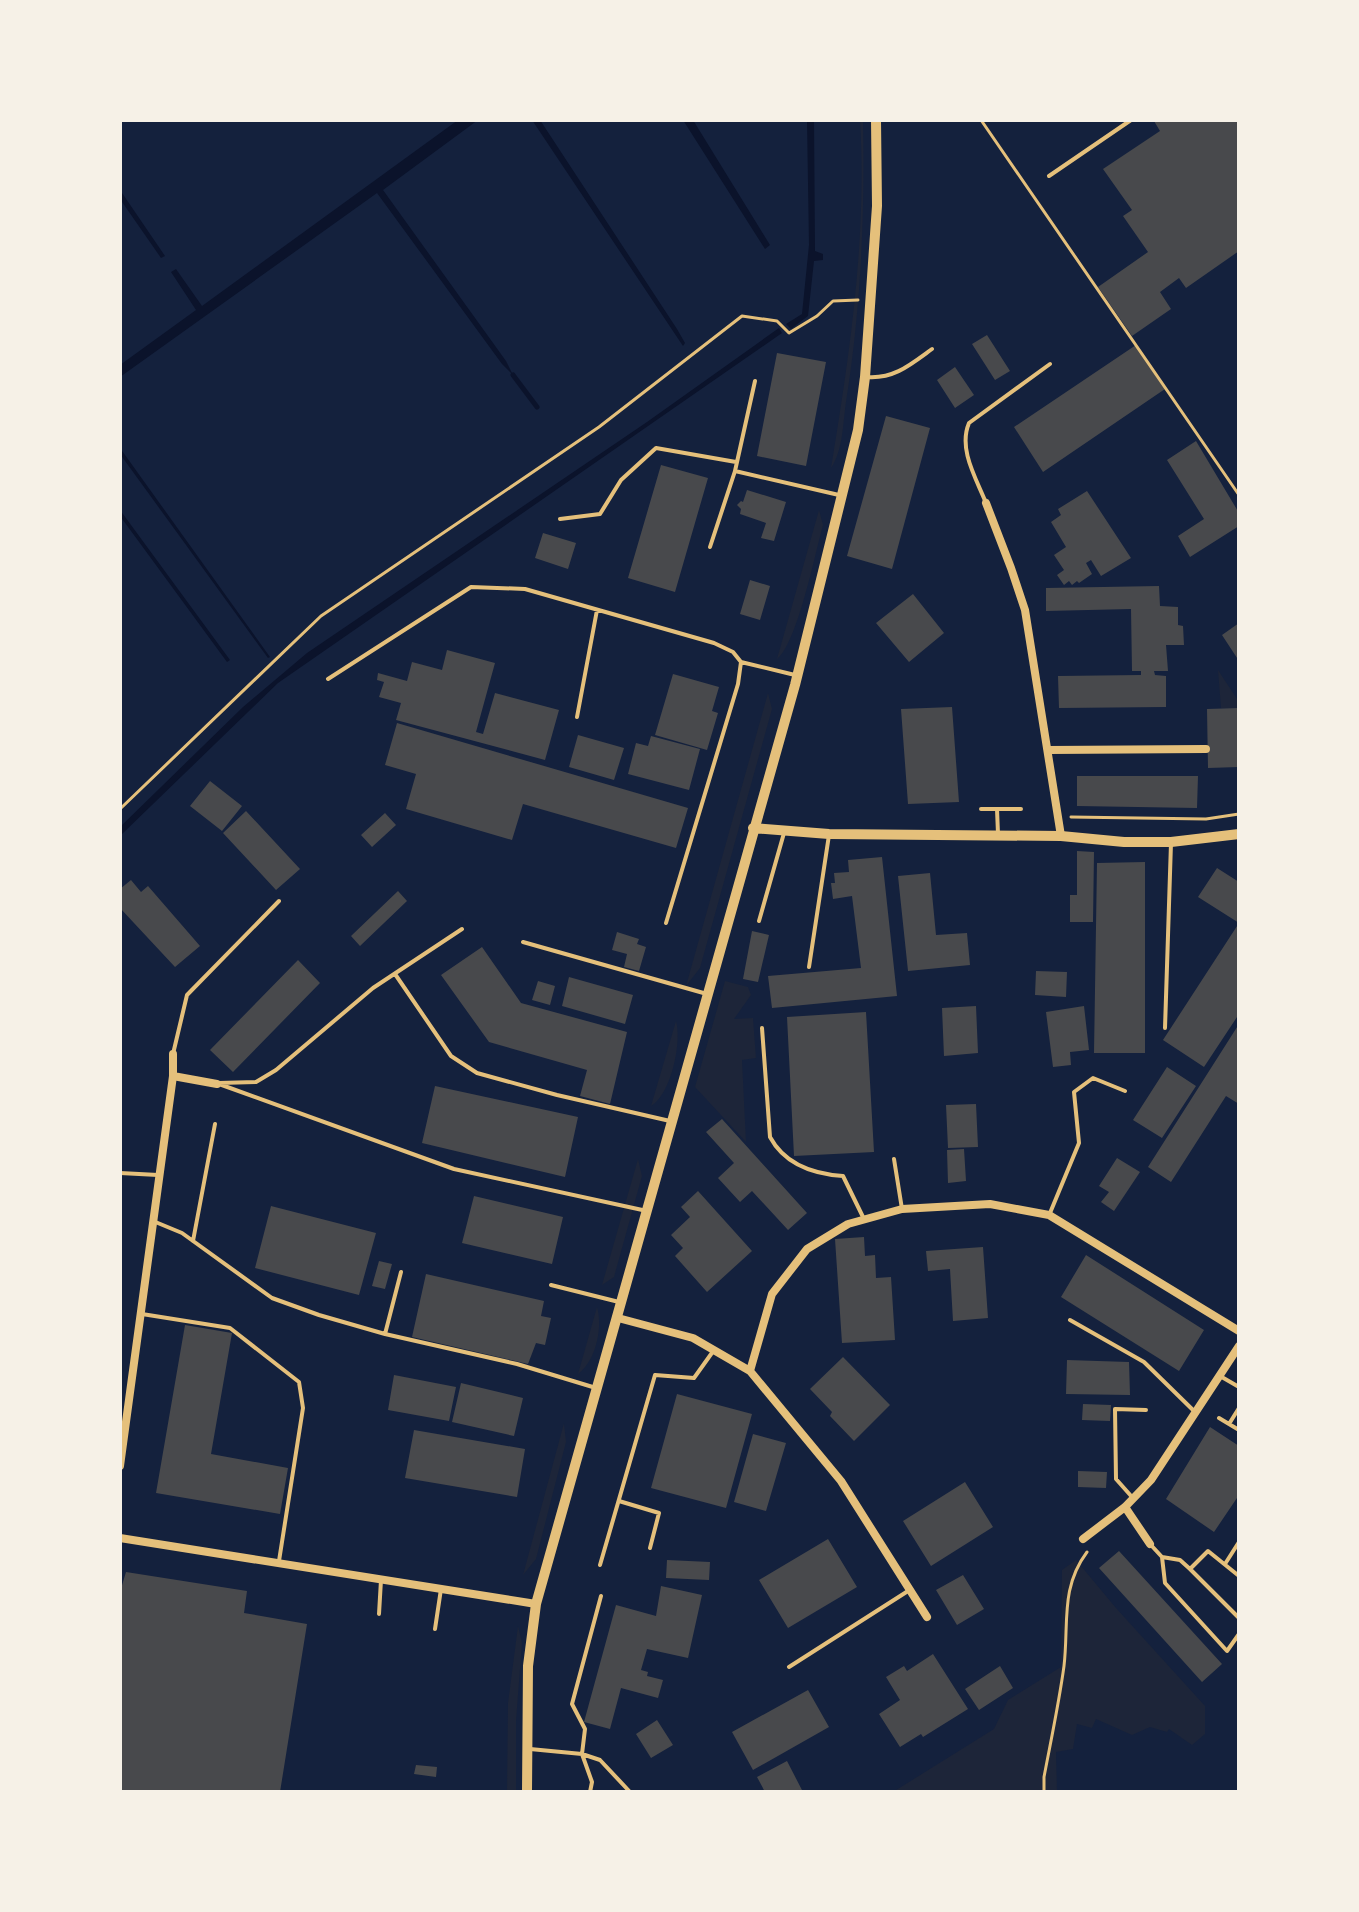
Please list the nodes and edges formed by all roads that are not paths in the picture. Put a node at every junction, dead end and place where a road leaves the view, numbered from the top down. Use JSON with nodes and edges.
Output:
{"nodes":[{"id":1,"x":876,"y":120,"type":"edge"},
{"id":2,"x":1131,"y":120,"type":"edge"},
{"id":3,"x":1049,"y":176,"type":"dead end"},
{"id":4,"x":932,"y":349,"type":"dead end"},
{"id":5,"x":1050,"y":364,"type":"dead end"},
{"id":6,"x":865,"y":377,"type":"junction"},
{"id":7,"x":755,"y":381,"type":"dead end"},
{"id":8,"x":736,"y":462,"type":"junction"},
{"id":9,"x":735,"y":471,"type":"junction"},
{"id":10,"x":842,"y":495,"type":"junction"},
{"id":11,"x":986,"y":503,"type":"joint"},
{"id":12,"x":560,"y":519,"type":"dead end"},
{"id":13,"x":710,"y":547,"type":"dead end"},
{"id":14,"x":597,"y":610,"type":"junction"},
{"id":15,"x":741,"y":662,"type":"junction"},
{"id":16,"x":797,"y":675,"type":"junction"},
{"id":17,"x":328,"y":679,"type":"dead end"},
{"id":18,"x":577,"y":717,"type":"dead end"},
{"id":19,"x":1206,"y":749,"type":"dead end"},
{"id":20,"x":1048,"y":750,"type":"junction"},
{"id":21,"x":981,"y":809,"type":"dead end"},
{"id":22,"x":997,"y":809,"type":"junction"},
{"id":23,"x":1021,"y":809,"type":"dead end"},
{"id":24,"x":753,"y":828,"type":"junction"},
{"id":25,"x":784,"y":831,"type":"junction"},
{"id":26,"x":829,"y":834,"type":"junction"},
{"id":27,"x":1239,"y":834,"type":"edge"},
{"id":28,"x":999,"y":836,"type":"junction"},
{"id":29,"x":1061,"y":836,"type":"junction"},
{"id":30,"x":1171,"y":842,"type":"junction"},
{"id":31,"x":279,"y":901,"type":"dead end"},
{"id":32,"x":759,"y":921,"type":"dead end"},
{"id":33,"x":666,"y":923,"type":"dead end"},
{"id":34,"x":462,"y":929,"type":"dead end"},
{"id":35,"x":523,"y":942,"type":"dead end"},
{"id":36,"x":809,"y":967,"type":"dead end"},
{"id":37,"x":395,"y":974,"type":"junction"},
{"id":38,"x":709,"y":994,"type":"junction"},
{"id":39,"x":762,"y":1028,"type":"dead end"},
{"id":40,"x":1165,"y":1028,"type":"dead end"},
{"id":41,"x":173,"y":1054,"type":"joint"},
{"id":42,"x":173,"y":1076,"type":"junction"},
{"id":43,"x":217,"y":1084,"type":"junction"},
{"id":44,"x":1125,"y":1091,"type":"dead end"},
{"id":45,"x":671,"y":1121,"type":"junction"},
{"id":46,"x":215,"y":1124,"type":"dead end"},
{"id":47,"x":894,"y":1159,"type":"dead end"},
{"id":48,"x":120,"y":1173,"type":"edge"},
{"id":49,"x":158,"y":1175,"type":"junction"},
{"id":50,"x":902,"y":1209,"type":"junction"},
{"id":51,"x":648,"y":1211,"type":"junction"},
{"id":52,"x":1049,"y":1215,"type":"junction"},
{"id":53,"x":152,"y":1220,"type":"junction"},
{"id":54,"x":864,"y":1220,"type":"junction"},
{"id":55,"x":193,"y":1241,"type":"junction"},
{"id":56,"x":401,"y":1272,"type":"dead end"},
{"id":57,"x":551,"y":1285,"type":"dead end"},
{"id":58,"x":622,"y":1303,"type":"junction"},
{"id":59,"x":140,"y":1313,"type":"junction"},
{"id":60,"x":618,"y":1318,"type":"junction"},
{"id":61,"x":1070,"y":1320,"type":"dead end"},
{"id":62,"x":1239,"y":1331,"type":"edge"},
{"id":63,"x":385,"y":1334,"type":"junction"},
{"id":64,"x":1239,"y":1346,"type":"edge"},
{"id":65,"x":714,"y":1350,"type":"junction"},
{"id":66,"x":750,"y":1371,"type":"junction"},
{"id":67,"x":1220,"y":1376,"type":"junction"},
{"id":68,"x":1239,"y":1387,"type":"edge"},
{"id":69,"x":598,"y":1389,"type":"junction"},
{"id":70,"x":1239,"y":1408,"type":"edge"},
{"id":71,"x":1146,"y":1410,"type":"dead end"},
{"id":72,"x":1195,"y":1412,"type":"junction"},
{"id":73,"x":1219,"y":1418,"type":"dead end"},
{"id":74,"x":1229,"y":1424,"type":"junction"},
{"id":75,"x":1239,"y":1430,"type":"edge"},
{"id":76,"x":120,"y":1466,"type":"edge"},
{"id":77,"x":1133,"y":1498,"type":"junction"},
{"id":78,"x":619,"y":1501,"type":"junction"},
{"id":79,"x":1125,"y":1507,"type":"junction"},
{"id":80,"x":120,"y":1538,"type":"edge"},
{"id":81,"x":1083,"y":1539,"type":"road end"},
{"id":82,"x":1239,"y":1542,"type":"edge"},
{"id":83,"x":1150,"y":1544,"type":"joint"},
{"id":84,"x":650,"y":1548,"type":"dead end"},
{"id":85,"x":1162,"y":1557,"type":"junction"},
{"id":86,"x":278,"y":1564,"type":"junction"},
{"id":87,"x":600,"y":1565,"type":"dead end"},
{"id":88,"x":1225,"y":1565,"type":"junction"},
{"id":89,"x":1190,"y":1569,"type":"junction"},
{"id":90,"x":1239,"y":1576,"type":"edge"},
{"id":91,"x":381,"y":1580,"type":"junction"},
{"id":92,"x":441,"y":1589,"type":"junction"},
{"id":93,"x":910,"y":1590,"type":"junction"},
{"id":94,"x":601,"y":1596,"type":"dead end"},
{"id":95,"x":536,"y":1604,"type":"junction"},
{"id":96,"x":379,"y":1614,"type":"dead end"},
{"id":97,"x":927,"y":1617,"type":"dead end"},
{"id":98,"x":1239,"y":1618,"type":"edge"},
{"id":99,"x":435,"y":1629,"type":"dead end"},
{"id":100,"x":1239,"y":1634,"type":"edge"},
{"id":101,"x":789,"y":1667,"type":"dead end"},
{"id":102,"x":527,"y":1749,"type":"junction"},
{"id":103,"x":582,"y":1754,"type":"junction"},
{"id":104,"x":527,"y":1792,"type":"edge"},
{"id":105,"x":590,"y":1792,"type":"edge"},
{"id":106,"x":630,"y":1792,"type":"edge"},
{"id":107,"x":682,"y":1792,"type":"edge"},
{"id":108,"x":693,"y":1792,"type":"edge"}],
"edges":[{"from":1,"to":6,"type":"street"},
{"from":2,"to":3,"type":"lane"},
{"from":4,"to":6,"type":"lane"},
{"from":5,"to":11,"type":"lane"},
{"from":6,"to":10,"type":"street"},
{"from":7,"to":8,"type":"lane"},
{"from":8,"to":9,"type":"lane"},
{"from":8,"to":12,"type":"lane"},
{"from":9,"to":10,"type":"lane"},
{"from":9,"to":13,"type":"lane"},
{"from":10,"to":16,"type":"street"},
{"from":11,"to":20,"type":"street"},
{"from":14,"to":15,"type":"lane"},
{"from":14,"to":17,"type":"lane"},
{"from":14,"to":18,"type":"lane"},
{"from":15,"to":16,"type":"lane"},
{"from":15,"to":33,"type":"lane"},
{"from":16,"to":24,"type":"street"},
{"from":19,"to":20,"type":"street"},
{"from":20,"to":29,"type":"street"},
{"from":21,"to":22,"type":"lane"},
{"from":22,"to":23,"type":"lane"},
{"from":22,"to":28,"type":"lane"},
{"from":24,"to":25,"type":"street"},
{"from":24,"to":38,"type":"street"},
{"from":25,"to":26,"type":"street"},
{"from":25,"to":32,"type":"lane"},
{"from":26,"to":28,"type":"street"},
{"from":26,"to":36,"type":"lane"},
{"from":27,"to":30,"type":"street"},
{"from":28,"to":29,"type":"street"},
{"from":29,"to":30,"type":"street"},
{"from":30,"to":40,"type":"lane"},
{"from":31,"to":41,"type":"lane"},
{"from":34,"to":37,"type":"lane"},
{"from":35,"to":38,"type":"lane"},
{"from":37,"to":43,"type":"lane"},
{"from":37,"to":45,"type":"lane"},
{"from":38,"to":45,"type":"street"},
{"from":39,"to":54,"type":"lane"},
{"from":41,"to":42,"type":"street"},
{"from":42,"to":43,"type":"street"},
{"from":42,"to":49,"type":"street"},
{"from":43,"to":51,"type":"lane"},
{"from":44,"to":52,"type":"lane"},
{"from":45,"to":51,"type":"street"},
{"from":46,"to":55,"type":"lane"},
{"from":47,"to":50,"type":"lane"},
{"from":48,"to":49,"type":"lane"},
{"from":49,"to":53,"type":"street"},
{"from":50,"to":52,"type":"street"},
{"from":50,"to":54,"type":"street"},
{"from":51,"to":58,"type":"street"},
{"from":52,"to":62,"type":"street"},
{"from":53,"to":55,"type":"lane"},
{"from":53,"to":59,"type":"street"},
{"from":54,"to":66,"type":"street"},
{"from":55,"to":63,"type":"lane"},
{"from":56,"to":63,"type":"lane"},
{"from":57,"to":58,"type":"lane"},
{"from":58,"to":60,"type":"street"},
{"from":59,"to":76,"type":"street"},
{"from":59,"to":86,"type":"lane"},
{"from":60,"to":65,"type":"street"},
{"from":60,"to":69,"type":"street"},
{"from":61,"to":72,"type":"lane"},
{"from":63,"to":69,"type":"lane"},
{"from":64,"to":67,"type":"street"},
{"from":65,"to":66,"type":"street"},
{"from":65,"to":78,"type":"lane"},
{"from":66,"to":93,"type":"street"},
{"from":67,"to":68,"type":"lane"},
{"from":67,"to":72,"type":"street"},
{"from":69,"to":95,"type":"street"},
{"from":70,"to":74,"type":"lane"},
{"from":71,"to":77,"type":"lane"},
{"from":72,"to":77,"type":"street"},
{"from":73,"to":74,"type":"lane"},
{"from":74,"to":75,"type":"lane"},
{"from":77,"to":79,"type":"street"},
{"from":78,"to":84,"type":"lane"},
{"from":78,"to":87,"type":"lane"},
{"from":79,"to":81,"type":"street"},
{"from":79,"to":83,"type":"street"},
{"from":80,"to":86,"type":"street"},
{"from":82,"to":88,"type":"lane"},
{"from":83,"to":85,"type":"lane"},
{"from":85,"to":89,"type":"lane"},
{"from":85,"to":100,"type":"lane"},
{"from":86,"to":91,"type":"street"},
{"from":88,"to":89,"type":"lane"},
{"from":88,"to":90,"type":"lane"},
{"from":89,"to":98,"type":"lane"},
{"from":91,"to":92,"type":"street"},
{"from":91,"to":96,"type":"lane"},
{"from":92,"to":95,"type":"street"},
{"from":92,"to":99,"type":"lane"},
{"from":93,"to":97,"type":"street"},
{"from":93,"to":101,"type":"lane"},
{"from":94,"to":103,"type":"lane"},
{"from":95,"to":102,"type":"street"},
{"from":102,"to":103,"type":"lane"},
{"from":102,"to":104,"type":"street"},
{"from":103,"to":105,"type":"lane"},
{"from":103,"to":106,"type":"lane"},
{"from":107,"to":108,"type":"lane"}]}
